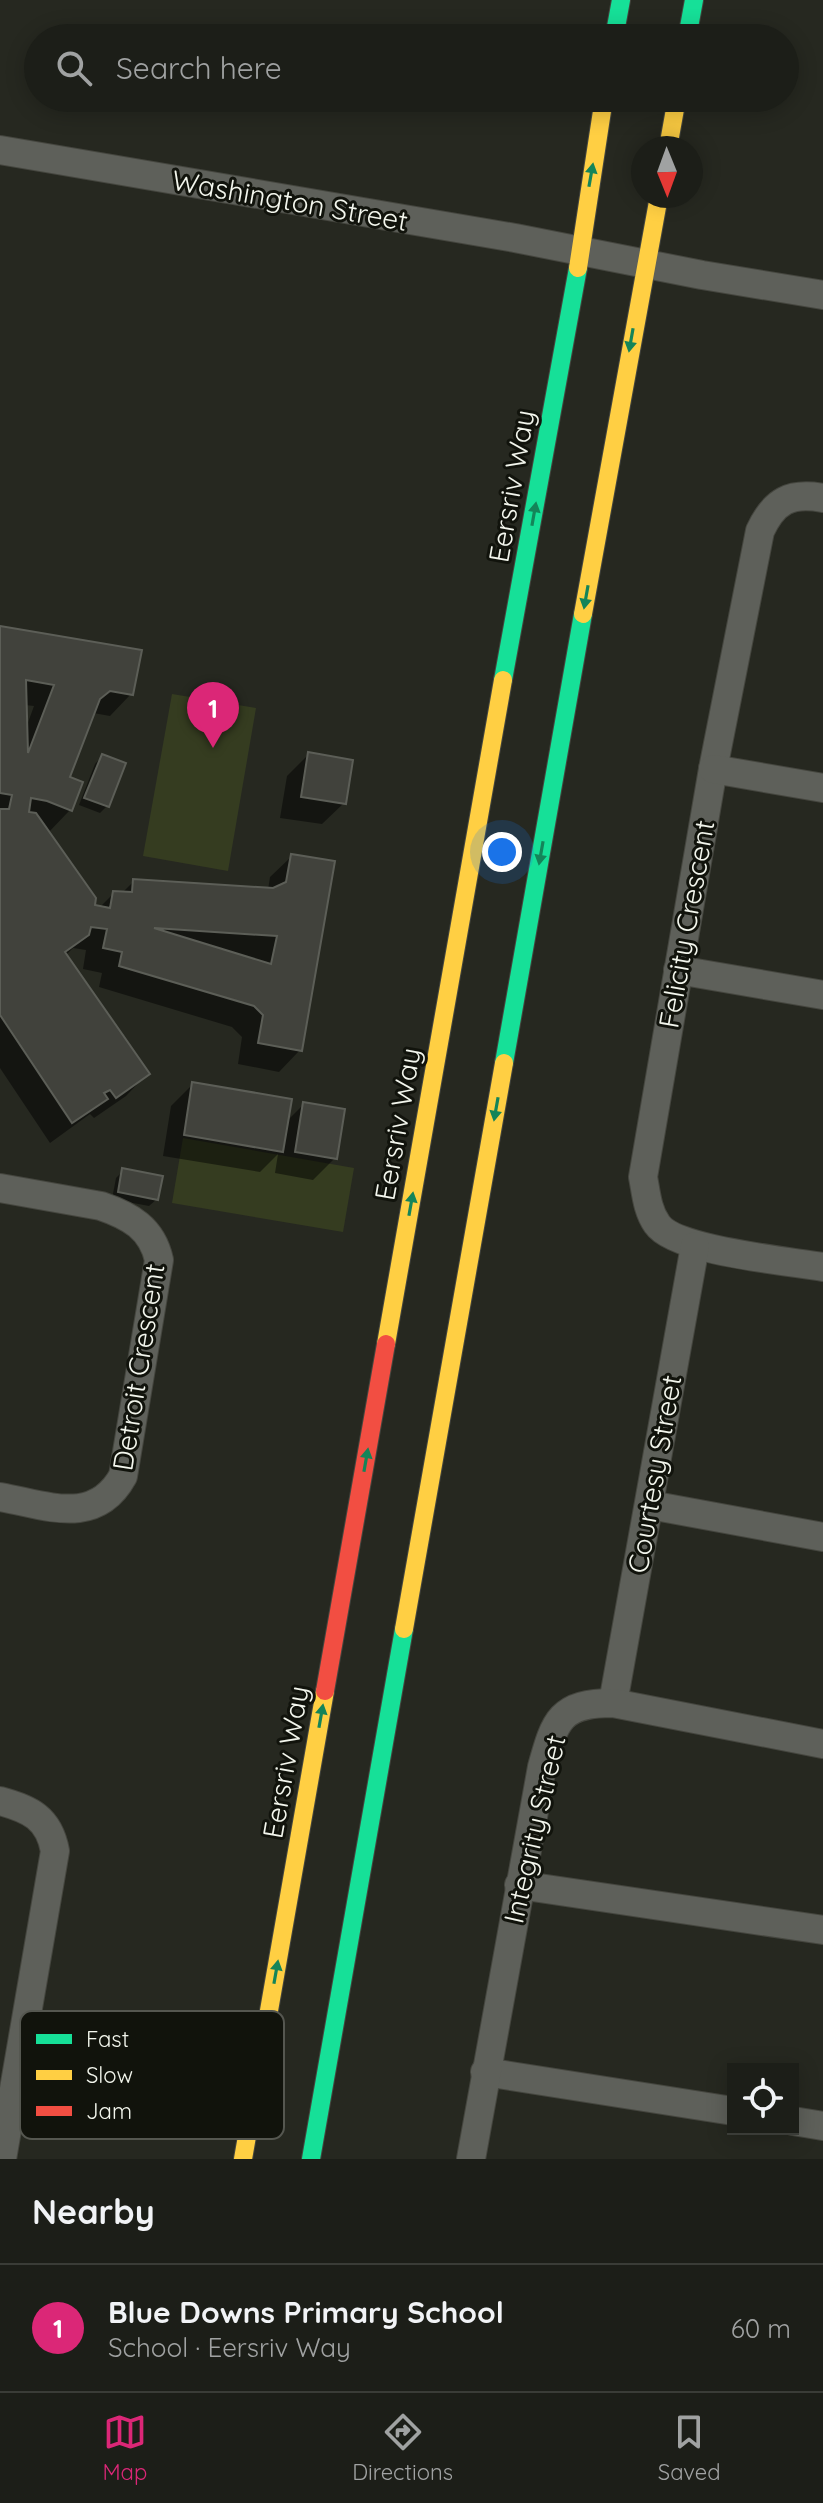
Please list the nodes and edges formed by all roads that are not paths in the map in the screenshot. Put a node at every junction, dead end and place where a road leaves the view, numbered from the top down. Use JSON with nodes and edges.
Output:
{"nodes":[{"id":1,"x":621,"y":0,"type":"edge"},
{"id":2,"x":694,"y":0,"type":"edge"},
{"id":3,"x":617,"y":24,"type":"edge"},
{"id":4,"x":690,"y":24,"type":"edge"},
{"id":5,"x":602,"y":112,"type":"edge"},
{"id":6,"x":674,"y":112,"type":"edge"},
{"id":7,"x":670,"y":136,"type":"edge"},
{"id":8,"x":0,"y":150,"type":"edge"},
{"id":9,"x":657,"y":208,"type":"edge"},
{"id":10,"x":579,"y":251,"type":"junction"},
{"id":11,"x":647,"y":264,"type":"junction"},
{"id":12,"x":823,"y":295,"type":"edge"},
{"id":13,"x":823,"y":498,"type":"edge"},
{"id":14,"x":713,"y":769,"type":"junction"},
{"id":15,"x":823,"y":788,"type":"edge"},
{"id":16,"x":678,"y":970,"type":"junction"},
{"id":17,"x":823,"y":995,"type":"edge"},
{"id":18,"x":0,"y":1188,"type":"edge"},
{"id":19,"x":695,"y":1246,"type":"junction"},
{"id":20,"x":823,"y":1267,"type":"edge"},
{"id":21,"x":0,"y":1497,"type":"edge"},
{"id":22,"x":650,"y":1505,"type":"junction"},
{"id":23,"x":823,"y":1537,"type":"edge"},
{"id":24,"x":613,"y":1703,"type":"junction"},
{"id":25,"x":823,"y":1744,"type":"edge"},
{"id":26,"x":0,"y":1801,"type":"edge"},
{"id":27,"x":519,"y":1885,"type":"junction"},
{"id":28,"x":823,"y":1930,"type":"edge"},
{"id":29,"x":24,"y":2011,"type":"edge"},
{"id":30,"x":269,"y":2011,"type":"edge"},
{"id":31,"x":20,"y":2033,"type":"edge"},
{"id":32,"x":485,"y":2072,"type":"junction"},
{"id":33,"x":727,"y":2110,"type":"edge"},
{"id":34,"x":5,"y":2111,"type":"edge"},
{"id":35,"x":799,"y":2122,"type":"edge"},
{"id":36,"x":823,"y":2126,"type":"edge"},
{"id":37,"x":247,"y":2139,"type":"edge"},
{"id":38,"x":2,"y":2159,"type":"edge"},
{"id":39,"x":243,"y":2159,"type":"edge"},
{"id":40,"x":311,"y":2159,"type":"edge"},
{"id":41,"x":471,"y":2159,"type":"edge"}],
"edges":[{"from":1,"to":3,"type":"main road"},
{"from":2,"to":4,"type":"main road"},
{"from":10,"to":5,"type":"main road","name":"Eersriv Way","one_way":true},
{"from":6,"to":7,"type":"main road"},
{"from":8,"to":10,"type":"street","name":"Washington Street"},
{"from":9,"to":11,"type":"main road"},
{"from":10,"to":11,"type":"street","name":"Washington Street"},
{"from":30,"to":10,"type":"main road","name":"Eersriv Way","one_way":true},
{"from":11,"to":12,"type":"street","name":"Washington Street"},
{"from":11,"to":40,"type":"main road","one_way":true},
{"from":13,"to":14,"type":"street","name":"Felicity Crescent"},
{"from":14,"to":15,"type":"street"},
{"from":14,"to":16,"type":"street","name":"Felicity Crescent"},
{"from":16,"to":17,"type":"street"},
{"from":16,"to":19,"type":"street","name":"Felicity Crescent"},
{"from":18,"to":21,"type":"street","name":"Detroit Crescent"},
{"from":19,"to":20,"type":"street","name":"Felicity Crescent"},
{"from":19,"to":22,"type":"street","name":"Courtesy Street"},
{"from":22,"to":23,"type":"street"},
{"from":22,"to":24,"type":"street","name":"Courtesy Street"},
{"from":24,"to":25,"type":"street","name":"Integrity Street"},
{"from":24,"to":27,"type":"street","name":"Integrity Street"},
{"from":26,"to":29,"type":"street"},
{"from":27,"to":28,"type":"street"},
{"from":27,"to":32,"type":"street","name":"Integrity Street"},
{"from":31,"to":34,"type":"street"},
{"from":32,"to":33,"type":"street"},
{"from":32,"to":41,"type":"street","name":"Integrity Street"},
{"from":34,"to":38,"type":"street"},
{"from":35,"to":36,"type":"street"},
{"from":39,"to":37,"type":"main road","name":"Eersriv Way","one_way":true}]}
